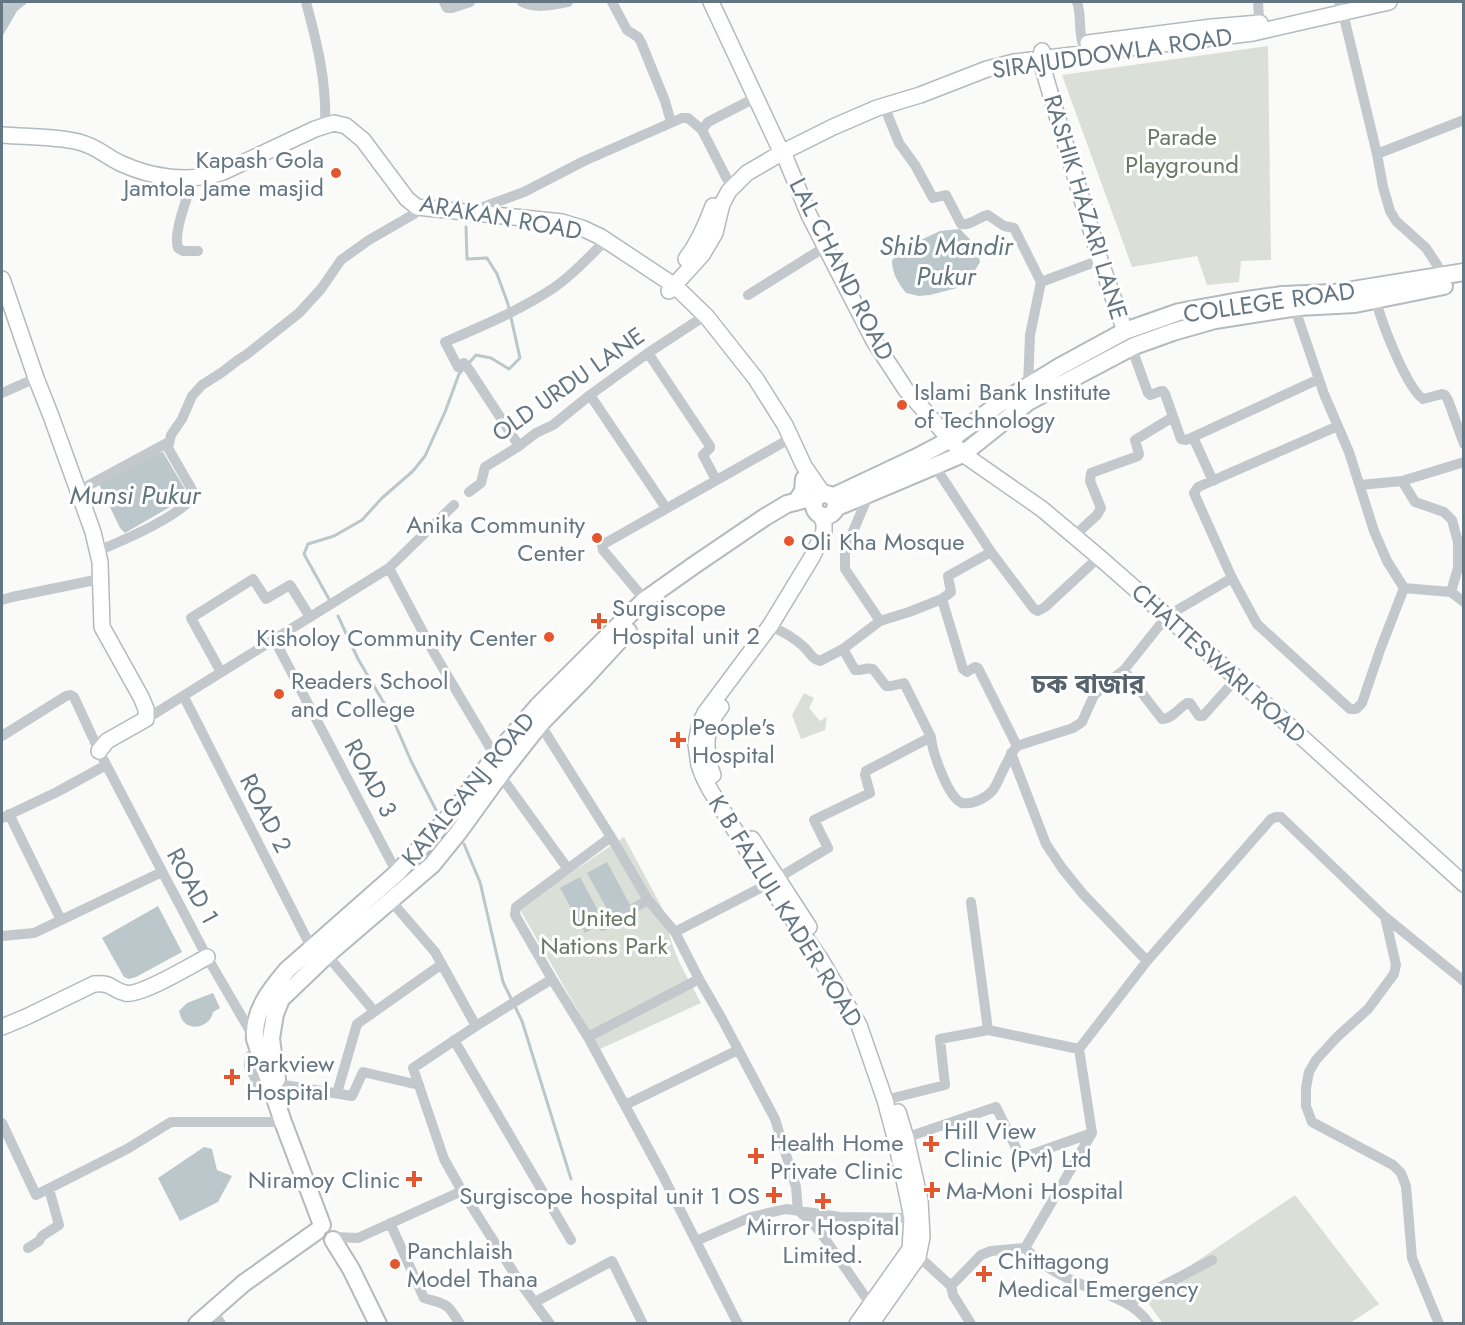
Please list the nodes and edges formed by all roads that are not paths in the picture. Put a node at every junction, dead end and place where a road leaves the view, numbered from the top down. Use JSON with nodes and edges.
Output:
{"nodes":[{"id":1,"x":306,"y":2,"type":"edge"},
{"id":2,"x":444,"y":2,"type":"edge"},
{"id":3,"x":470,"y":2,"type":"edge"},
{"id":4,"x":522,"y":2,"type":"edge"},
{"id":5,"x":568,"y":2,"type":"edge"},
{"id":6,"x":612,"y":2,"type":"edge"},
{"id":7,"x":711,"y":2,"type":"edge"},
{"id":8,"x":719,"y":2,"type":"edge"},
{"id":9,"x":1077,"y":2,"type":"edge"},
{"id":10,"x":1258,"y":2,"type":"edge"},
{"id":11,"x":1389,"y":2,"type":"edge"},
{"id":12,"x":1344,"y":5,"type":"edge"},
{"id":13,"x":1259,"y":18,"type":"dead end"},
{"id":14,"x":1083,"y":44,"type":"junction"},
{"id":15,"x":1042,"y":53,"type":"junction"},
{"id":16,"x":757,"y":97,"type":"junction"},
{"id":17,"x":884,"y":106,"type":"junction"},
{"id":18,"x":1464,"y":120,"type":"edge"},
{"id":19,"x":671,"y":122,"type":"junction"},
{"id":20,"x":325,"y":126,"type":"junction"},
{"id":21,"x":702,"y":130,"type":"junction"},
{"id":22,"x":2,"y":135,"type":"edge"},
{"id":23,"x":2,"y":144,"type":"edge"},
{"id":24,"x":782,"y":147,"type":"junction"},
{"id":25,"x":1377,"y":154,"type":"junction"},
{"id":26,"x":731,"y":181,"type":"junction"},
{"id":27,"x":191,"y":184,"type":"junction"},
{"id":28,"x":416,"y":210,"type":"junction"},
{"id":29,"x":471,"y":213,"type":"junction"},
{"id":30,"x":602,"y":245,"type":"junction"},
{"id":31,"x":825,"y":247,"type":"junction"},
{"id":32,"x":198,"y":251,"type":"dead end"},
{"id":33,"x":1100,"y":260,"type":"junction"},
{"id":34,"x":1464,"y":272,"type":"edge"},
{"id":35,"x":1440,"y":276,"type":"junction"},
{"id":36,"x":2,"y":279,"type":"edge"},
{"id":37,"x":1041,"y":282,"type":"junction"},
{"id":38,"x":1464,"y":282,"type":"edge"},
{"id":39,"x":669,"y":286,"type":"junction"},
{"id":40,"x":748,"y":295,"type":"dead end"},
{"id":41,"x":1376,"y":300,"type":"junction"},
{"id":42,"x":1297,"y":301,"type":"junction"},
{"id":43,"x":700,"y":319,"type":"junction"},
{"id":44,"x":1125,"y":331,"type":"junction"},
{"id":45,"x":1133,"y":346,"type":"junction"},
{"id":46,"x":648,"y":353,"type":"junction"},
{"id":47,"x":36,"y":378,"type":"junction"},
{"id":48,"x":1319,"y":379,"type":"junction"},
{"id":49,"x":1028,"y":386,"type":"junction"},
{"id":50,"x":2,"y":393,"type":"edge"},
{"id":51,"x":590,"y":395,"type":"junction"},
{"id":52,"x":1173,"y":417,"type":"junction"},
{"id":53,"x":1338,"y":426,"type":"junction"},
{"id":54,"x":1194,"y":437,"type":"junction"},
{"id":55,"x":951,"y":439,"type":"junction"},
{"id":56,"x":169,"y":442,"type":"junction"},
{"id":57,"x":784,"y":442,"type":"junction"},
{"id":58,"x":1464,"y":444,"type":"edge"},
{"id":59,"x":519,"y":446,"type":"junction"},
{"id":60,"x":963,"y":454,"type":"junction"},
{"id":61,"x":1464,"y":462,"type":"edge"},
{"id":62,"x":934,"y":465,"type":"junction"},
{"id":63,"x":804,"y":479,"type":"junction"},
{"id":64,"x":716,"y":480,"type":"junction"},
{"id":65,"x":1213,"y":481,"type":"junction"},
{"id":66,"x":1402,"y":481,"type":"junction"},
{"id":67,"x":1360,"y":485,"type":"junction"},
{"id":68,"x":78,"y":491,"type":"junction"},
{"id":69,"x":469,"y":492,"type":"dead end"},
{"id":70,"x":869,"y":494,"type":"junction"},
{"id":71,"x":796,"y":502,"type":"junction"},
{"id":72,"x":453,"y":505,"type":"dead end"},
{"id":73,"x":825,"y":505,"type":"junction"},
{"id":74,"x":666,"y":508,"type":"junction"},
{"id":75,"x":1074,"y":536,"type":"junction"},
{"id":76,"x":98,"y":551,"type":"junction"},
{"id":77,"x":991,"y":552,"type":"junction"},
{"id":78,"x":1099,"y":556,"type":"junction"},
{"id":79,"x":389,"y":568,"type":"junction"},
{"id":80,"x":1232,"y":578,"type":"junction"},
{"id":81,"x":100,"y":579,"type":"junction"},
{"id":82,"x":1404,"y":588,"type":"junction"},
{"id":83,"x":1451,"y":592,"type":"junction"},
{"id":84,"x":942,"y":599,"type":"junction"},
{"id":85,"x":2,"y":600,"type":"edge"},
{"id":86,"x":645,"y":600,"type":"junction"},
{"id":87,"x":1464,"y":602,"type":"edge"},
{"id":88,"x":1167,"y":616,"type":"junction"},
{"id":89,"x":310,"y":617,"type":"junction"},
{"id":90,"x":880,"y":621,"type":"junction"},
{"id":91,"x":774,"y":628,"type":"junction"},
{"id":92,"x":274,"y":639,"type":"junction"},
{"id":93,"x":843,"y":650,"type":"junction"},
{"id":94,"x":1124,"y":670,"type":"junction"},
{"id":95,"x":221,"y":672,"type":"junction"},
{"id":96,"x":1237,"y":678,"type":"junction"},
{"id":97,"x":184,"y":697,"type":"junction"},
{"id":98,"x":146,"y":719,"type":"junction"},
{"id":99,"x":540,"y":724,"type":"junction"},
{"id":100,"x":2,"y":736,"type":"edge"},
{"id":101,"x":931,"y":736,"type":"junction"},
{"id":102,"x":1014,"y":750,"type":"junction"},
{"id":103,"x":99,"y":751,"type":"junction"},
{"id":104,"x":495,"y":756,"type":"junction"},
{"id":105,"x":106,"y":765,"type":"junction"},
{"id":106,"x":500,"y":775,"type":"junction"},
{"id":107,"x":5,"y":816,"type":"edge"},
{"id":108,"x":611,"y":837,"type":"junction"},
{"id":109,"x":568,"y":869,"type":"junction"},
{"id":110,"x":162,"y":872,"type":"junction"},
{"id":111,"x":397,"y":873,"type":"junction"},
{"id":112,"x":773,"y":881,"type":"junction"},
{"id":113,"x":1464,"y":884,"type":"edge"},
{"id":114,"x":648,"y":900,"type":"junction"},
{"id":115,"x":391,"y":901,"type":"junction"},
{"id":116,"x":971,"y":902,"type":"dead end"},
{"id":117,"x":1385,"y":917,"type":"junction"},
{"id":118,"x":61,"y":920,"type":"junction"},
{"id":119,"x":603,"y":926,"type":"dead end"},
{"id":120,"x":675,"y":932,"type":"junction"},
{"id":121,"x":2,"y":936,"type":"edge"},
{"id":122,"x":319,"y":956,"type":"junction"},
{"id":123,"x":207,"y":957,"type":"junction"},
{"id":124,"x":1147,"y":961,"type":"junction"},
{"id":125,"x":442,"y":964,"type":"junction"},
{"id":126,"x":552,"y":979,"type":"junction"},
{"id":127,"x":699,"y":979,"type":"junction"},
{"id":128,"x":1464,"y":981,"type":"edge"},
{"id":129,"x":267,"y":1011,"type":"junction"},
{"id":130,"x":374,"y":1011,"type":"junction"},
{"id":131,"x":476,"y":1026,"type":"junction"},
{"id":132,"x":2,"y":1027,"type":"edge"},
{"id":133,"x":988,"y":1030,"type":"junction"},
{"id":134,"x":588,"y":1037,"type":"junction"},
{"id":135,"x":454,"y":1040,"type":"junction"},
{"id":136,"x":257,"y":1044,"type":"junction"},
{"id":137,"x":1079,"y":1049,"type":"junction"},
{"id":138,"x":738,"y":1050,"type":"junction"},
{"id":139,"x":419,"y":1085,"type":"junction"},
{"id":140,"x":277,"y":1092,"type":"junction"},
{"id":141,"x":337,"y":1093,"type":"junction"},
{"id":142,"x":889,"y":1099,"type":"junction"},
{"id":143,"x":625,"y":1105,"type":"junction"},
{"id":144,"x":283,"y":1122,"type":"junction"},
{"id":145,"x":2,"y":1123,"type":"edge"},
{"id":146,"x":1092,"y":1134,"type":"junction"},
{"id":147,"x":901,"y":1140,"type":"junction"},
{"id":148,"x":49,"y":1189,"type":"junction"},
{"id":149,"x":462,"y":1191,"type":"junction"},
{"id":150,"x":798,"y":1211,"type":"junction"},
{"id":151,"x":912,"y":1218,"type":"junction"},
{"id":152,"x":390,"y":1224,"type":"junction"},
{"id":153,"x":326,"y":1234,"type":"junction"},
{"id":154,"x":571,"y":1240,"type":"dead end"},
{"id":155,"x":696,"y":1241,"type":"junction"},
{"id":156,"x":28,"y":1248,"type":"dead end"},
{"id":157,"x":1025,"y":1248,"type":"junction"},
{"id":158,"x":914,"y":1253,"type":"junction"},
{"id":159,"x":1212,"y":1260,"type":"dead end"},
{"id":160,"x":951,"y":1286,"type":"junction"},
{"id":161,"x":535,"y":1302,"type":"junction"},
{"id":162,"x":1128,"y":1304,"type":"junction"},
{"id":163,"x":871,"y":1305,"type":"junction"},
{"id":164,"x":215,"y":1321,"type":"edge"},
{"id":165,"x":197,"y":1323,"type":"edge"},
{"id":166,"x":372,"y":1323,"type":"edge"},
{"id":167,"x":378,"y":1323,"type":"edge"},
{"id":168,"x":460,"y":1323,"type":"edge"},
{"id":169,"x":550,"y":1323,"type":"edge"},
{"id":170,"x":643,"y":1323,"type":"edge"},
{"id":171,"x":738,"y":1323,"type":"edge"},
{"id":172,"x":857,"y":1323,"type":"edge"},
{"id":173,"x":871,"y":1323,"type":"edge"},
{"id":174,"x":971,"y":1323,"type":"edge"},
{"id":175,"x":1149,"y":1323,"type":"edge"},
{"id":176,"x":1439,"y":1323,"type":"edge"}],
"edges":[{"from":1,"to":20,"type":"street"},
{"from":2,"to":3,"type":"street"},
{"from":4,"to":5,"type":"street"},
{"from":6,"to":19,"type":"street"},
{"from":7,"to":16,"type":"main road"},
{"from":8,"to":24,"type":"main road"},
{"from":9,"to":14,"type":"street"},
{"from":10,"to":13,"type":"street"},
{"from":11,"to":12,"type":"main road","name":"SIRAJUDDOWLA ROAD"},
{"from":12,"to":14,"type":"main road","name":"SIRAJUDDOWLA ROAD"},
{"from":12,"to":15,"type":"main road","name":"SIRAJUDDOWLA ROAD"},
{"from":12,"to":25,"type":"street"},
{"from":14,"to":15,"type":"main road","name":"SIRAJUDDOWLA ROAD"},
{"from":15,"to":17,"type":"main road","name":"SIRAJUDDOWLA ROAD"},
{"from":15,"to":24,"type":"main road","name":"SIRAJUDDOWLA ROAD"},
{"from":15,"to":33,"type":"main road","name":"RASHIK HAZARI LANE"},
{"from":16,"to":21,"type":"street"},
{"from":16,"to":24,"type":"main road"},
{"from":17,"to":24,"type":"main road","name":"SIRAJUDDOWLA ROAD"},
{"from":17,"to":37,"type":"street"},
{"from":18,"to":25,"type":"street"},
{"from":19,"to":21,"type":"street"},
{"from":19,"to":29,"type":"street"},
{"from":20,"to":22,"type":"main road"},
{"from":20,"to":28,"type":"main road","name":"ARAKAN ROAD"},
{"from":21,"to":26,"type":"street"},
{"from":23,"to":27,"type":"main road","name":"ARAKAN ROAD"},
{"from":24,"to":26,"type":"main road","name":"SIRAJUDDOWLA ROAD"},
{"from":24,"to":31,"type":"main road","name":"LAL CHAND ROAD"},
{"from":25,"to":35,"type":"street"},
{"from":26,"to":39,"type":"main road","name":"SIRAJUDDOWLA ROAD"},
{"from":27,"to":28,"type":"main road","name":"ARAKAN ROAD"},
{"from":27,"to":32,"type":"street"},
{"from":28,"to":29,"type":"main road","name":"ARAKAN ROAD"},
{"from":28,"to":30,"type":"main road","name":"ARAKAN ROAD"},
{"from":28,"to":56,"type":"street"},
{"from":29,"to":39,"type":"main road","name":"ARAKAN ROAD"},
{"from":30,"to":39,"type":"main road","name":"ARAKAN ROAD"},
{"from":30,"to":59,"type":"street"},
{"from":31,"to":40,"type":"street"},
{"from":31,"to":55,"type":"main road","name":"LAL CHAND ROAD"},
{"from":33,"to":37,"type":"street"},
{"from":33,"to":44,"type":"main road","name":"RASHIK HAZARI LANE"},
{"from":34,"to":35,"type":"main road","name":"COLLEGE ROAD"},
{"from":35,"to":42,"type":"main road","name":"COLLEGE ROAD"},
{"from":36,"to":47,"type":"main road"},
{"from":37,"to":49,"type":"street"},
{"from":38,"to":41,"type":"main road","name":"COLLEGE ROAD"},
{"from":39,"to":43,"type":"main road","name":"ARAKAN ROAD"},
{"from":39,"to":73,"type":"main road","name":"ARAKAN ROAD"},
{"from":41,"to":42,"type":"main road","name":"COLLEGE ROAD"},
{"from":41,"to":58,"type":"street"},
{"from":42,"to":44,"type":"main road","name":"COLLEGE ROAD"},
{"from":42,"to":45,"type":"main road","name":"COLLEGE ROAD"},
{"from":42,"to":48,"type":"street"},
{"from":43,"to":46,"type":"street","name":"OLD URDU LANE"},
{"from":43,"to":57,"type":"main road","name":"ARAKAN ROAD"},
{"from":44,"to":49,"type":"main road","name":"COLLEGE ROAD"},
{"from":45,"to":52,"type":"street"},
{"from":45,"to":60,"type":"main road","name":"COLLEGE ROAD"},
{"from":46,"to":51,"type":"street","name":"OLD URDU LANE"},
{"from":46,"to":64,"type":"street"},
{"from":47,"to":50,"type":"street"},
{"from":47,"to":68,"type":"main road"},
{"from":48,"to":53,"type":"street"},
{"from":48,"to":54,"type":"street"},
{"from":49,"to":55,"type":"main road","name":"COLLEGE ROAD"},
{"from":51,"to":59,"type":"street","name":"OLD URDU LANE"},
{"from":51,"to":74,"type":"street"},
{"from":52,"to":54,"type":"street"},
{"from":52,"to":75,"type":"street"},
{"from":53,"to":65,"type":"street"},
{"from":53,"to":67,"type":"street"},
{"from":54,"to":65,"type":"street"},
{"from":55,"to":60,"type":"main road","name":"LAL CHAND ROAD"},
{"from":55,"to":73,"type":"main road","name":"COLLEGE ROAD"},
{"from":56,"to":68,"type":"street"},
{"from":56,"to":76,"type":"street"},
{"from":57,"to":63,"type":"main road","name":"ARAKAN ROAD"},
{"from":57,"to":64,"type":"street"},
{"from":59,"to":69,"type":"street","name":"OLD URDU LANE"},
{"from":60,"to":62,"type":"main road","name":"COLLEGE ROAD"},
{"from":60,"to":75,"type":"main road","name":"CHATTESWARI ROAD"},
{"from":61,"to":66,"type":"street"},
{"from":62,"to":70,"type":"main road","name":"COLLEGE ROAD"},
{"from":62,"to":77,"type":"street"},
{"from":63,"to":71,"type":"main road"},
{"from":63,"to":73,"type":"main road","name":"ARAKAN ROAD"},
{"from":64,"to":74,"type":"street"},
{"from":65,"to":80,"type":"street"},
{"from":66,"to":67,"type":"street"},
{"from":66,"to":83,"type":"street"},
{"from":67,"to":82,"type":"street"},
{"from":68,"to":76,"type":"main road"},
{"from":70,"to":73,"type":"main road","name":"COLLEGE ROAD"},
{"from":70,"to":90,"type":"street"},
{"from":71,"to":73,"type":"main road","name":"KATALGANJ ROAD"},
{"from":71,"to":86,"type":"main road","name":"KATALGANJ ROAD"},
{"from":72,"to":79,"type":"street"},
{"from":73,"to":91,"type":"main road","name":"K B FAZLUL KADER ROAD"},
{"from":73,"to":99,"type":"main road","name":"KATALGANJ ROAD"},
{"from":74,"to":86,"type":"street"},
{"from":75,"to":78,"type":"main road","name":"CHATTESWARI ROAD"},
{"from":76,"to":81,"type":"main road"},
{"from":77,"to":78,"type":"street"},
{"from":77,"to":84,"type":"street"},
{"from":78,"to":88,"type":"main road","name":"CHATTESWARI ROAD"},
{"from":79,"to":89,"type":"street"},
{"from":79,"to":104,"type":"street"},
{"from":80,"to":82,"type":"street"},
{"from":80,"to":88,"type":"street"},
{"from":81,"to":85,"type":"street"},
{"from":81,"to":98,"type":"main road"},
{"from":82,"to":83,"type":"street"},
{"from":83,"to":87,"type":"street"},
{"from":84,"to":90,"type":"street"},
{"from":84,"to":102,"type":"street"},
{"from":86,"to":104,"type":"main road","name":"KATALGANJ ROAD"},
{"from":88,"to":94,"type":"street"},
{"from":88,"to":96,"type":"main road","name":"CHATTESWARI ROAD"},
{"from":89,"to":92,"type":"street"},
{"from":89,"to":95,"type":"street"},
{"from":90,"to":93,"type":"street"},
{"from":91,"to":93,"type":"street"},
{"from":91,"to":112,"type":"main road","name":"K B FAZLUL KADER ROAD"},
{"from":92,"to":95,"type":"street"},
{"from":92,"to":111,"type":"street","name":"ROAD 3"},
{"from":93,"to":101,"type":"street"},
{"from":94,"to":96,"type":"street"},
{"from":94,"to":102,"type":"street"},
{"from":95,"to":97,"type":"street"},
{"from":96,"to":113,"type":"main road","name":"CHATTESWARI ROAD"},
{"from":97,"to":98,"type":"street"},
{"from":97,"to":122,"type":"street","name":"ROAD 2"},
{"from":98,"to":103,"type":"main road"},
{"from":99,"to":106,"type":"main road","name":"KATALGANJ ROAD"},
{"from":99,"to":108,"type":"street"},
{"from":100,"to":103,"type":"street","name":"ROAD 1"},
{"from":101,"to":102,"type":"street"},
{"from":101,"to":112,"type":"street"},
{"from":102,"to":124,"type":"street"},
{"from":103,"to":105,"type":"street","name":"ROAD 1"},
{"from":104,"to":111,"type":"main road","name":"KATALGANJ ROAD"},
{"from":105,"to":107,"type":"street"},
{"from":105,"to":110,"type":"street","name":"ROAD 1"},
{"from":106,"to":109,"type":"street"},
{"from":106,"to":115,"type":"main road","name":"KATALGANJ ROAD"},
{"from":107,"to":118,"type":"street"},
{"from":108,"to":109,"type":"street"},
{"from":108,"to":114,"type":"street"},
{"from":109,"to":126,"type":"street"},
{"from":110,"to":118,"type":"street"},
{"from":110,"to":123,"type":"street","name":"ROAD 1"},
{"from":111,"to":122,"type":"main road","name":"KATALGANJ ROAD"},
{"from":112,"to":120,"type":"street"},
{"from":112,"to":142,"type":"main road","name":"K B FAZLUL KADER ROAD"},
{"from":114,"to":119,"type":"street"},
{"from":114,"to":120,"type":"street"},
{"from":115,"to":122,"type":"main road","name":"KATALGANJ ROAD"},
{"from":115,"to":125,"type":"street"},
{"from":116,"to":133,"type":"street"},
{"from":117,"to":124,"type":"street"},
{"from":117,"to":128,"type":"street"},
{"from":117,"to":176,"type":"street"},
{"from":118,"to":121,"type":"street"},
{"from":120,"to":127,"type":"street"},
{"from":122,"to":129,"type":"main road","name":"KATALGANJ ROAD"},
{"from":122,"to":130,"type":"street","name":"ROAD 2"},
{"from":123,"to":132,"type":"main road"},
{"from":123,"to":136,"type":"street","name":"ROAD 1"},
{"from":124,"to":137,"type":"street"},
{"from":125,"to":130,"type":"street"},
{"from":125,"to":131,"type":"street"},
{"from":126,"to":131,"type":"street"},
{"from":126,"to":134,"type":"street"},
{"from":127,"to":134,"type":"street"},
{"from":127,"to":138,"type":"street"},
{"from":129,"to":136,"type":"main road","name":"KATALGANJ ROAD"},
{"from":129,"to":140,"type":"main road","name":"KATALGANJ ROAD"},
{"from":130,"to":141,"type":"street"},
{"from":131,"to":135,"type":"street"},
{"from":133,"to":137,"type":"street"},
{"from":133,"to":142,"type":"street"},
{"from":134,"to":143,"type":"street"},
{"from":135,"to":139,"type":"street"},
{"from":135,"to":154,"type":"street"},
{"from":136,"to":140,"type":"main road","name":"KATALGANJ ROAD"},
{"from":137,"to":146,"type":"street"},
{"from":138,"to":143,"type":"street"},
{"from":138,"to":150,"type":"street"},
{"from":139,"to":141,"type":"street"},
{"from":139,"to":149,"type":"street"},
{"from":140,"to":141,"type":"street"},
{"from":140,"to":144,"type":"main road","name":"KATALGANJ ROAD"},
{"from":140,"to":153,"type":"main road","name":"KATALGANJ ROAD"},
{"from":142,"to":147,"type":"main road","name":"K B FAZLUL KADER ROAD"},
{"from":143,"to":155,"type":"street"},
{"from":144,"to":148,"type":"street"},
{"from":144,"to":153,"type":"main road","name":"KATALGANJ ROAD"},
{"from":145,"to":148,"type":"street"},
{"from":146,"to":147,"type":"street"},
{"from":146,"to":157,"type":"street"},
{"from":147,"to":151,"type":"main road","name":"K B FAZLUL KADER ROAD"},
{"from":147,"to":158,"type":"main road","name":"K B FAZLUL KADER ROAD"},
{"from":148,"to":156,"type":"street"},
{"from":149,"to":152,"type":"street"},
{"from":149,"to":161,"type":"street"},
{"from":150,"to":151,"type":"street"},
{"from":150,"to":155,"type":"street"},
{"from":150,"to":163,"type":"street"},
{"from":151,"to":158,"type":"main road","name":"K B FAZLUL KADER ROAD"},
{"from":152,"to":153,"type":"street"},
{"from":152,"to":168,"type":"street"},
{"from":153,"to":164,"type":"main road"},
{"from":153,"to":165,"type":"main road"},
{"from":153,"to":166,"type":"main road"},
{"from":153,"to":167,"type":"main road"},
{"from":155,"to":171,"type":"street"},
{"from":157,"to":160,"type":"street"},
{"from":157,"to":162,"type":"street"},
{"from":158,"to":160,"type":"street"},
{"from":158,"to":163,"type":"main road","name":"K B FAZLUL KADER ROAD"},
{"from":158,"to":173,"type":"main road","name":"K B FAZLUL KADER ROAD"},
{"from":159,"to":162,"type":"street"},
{"from":160,"to":174,"type":"street"},
{"from":161,"to":169,"type":"street"},
{"from":161,"to":170,"type":"street"},
{"from":162,"to":175,"type":"street"},
{"from":163,"to":172,"type":"main road","name":"K B FAZLUL KADER ROAD"}]}
